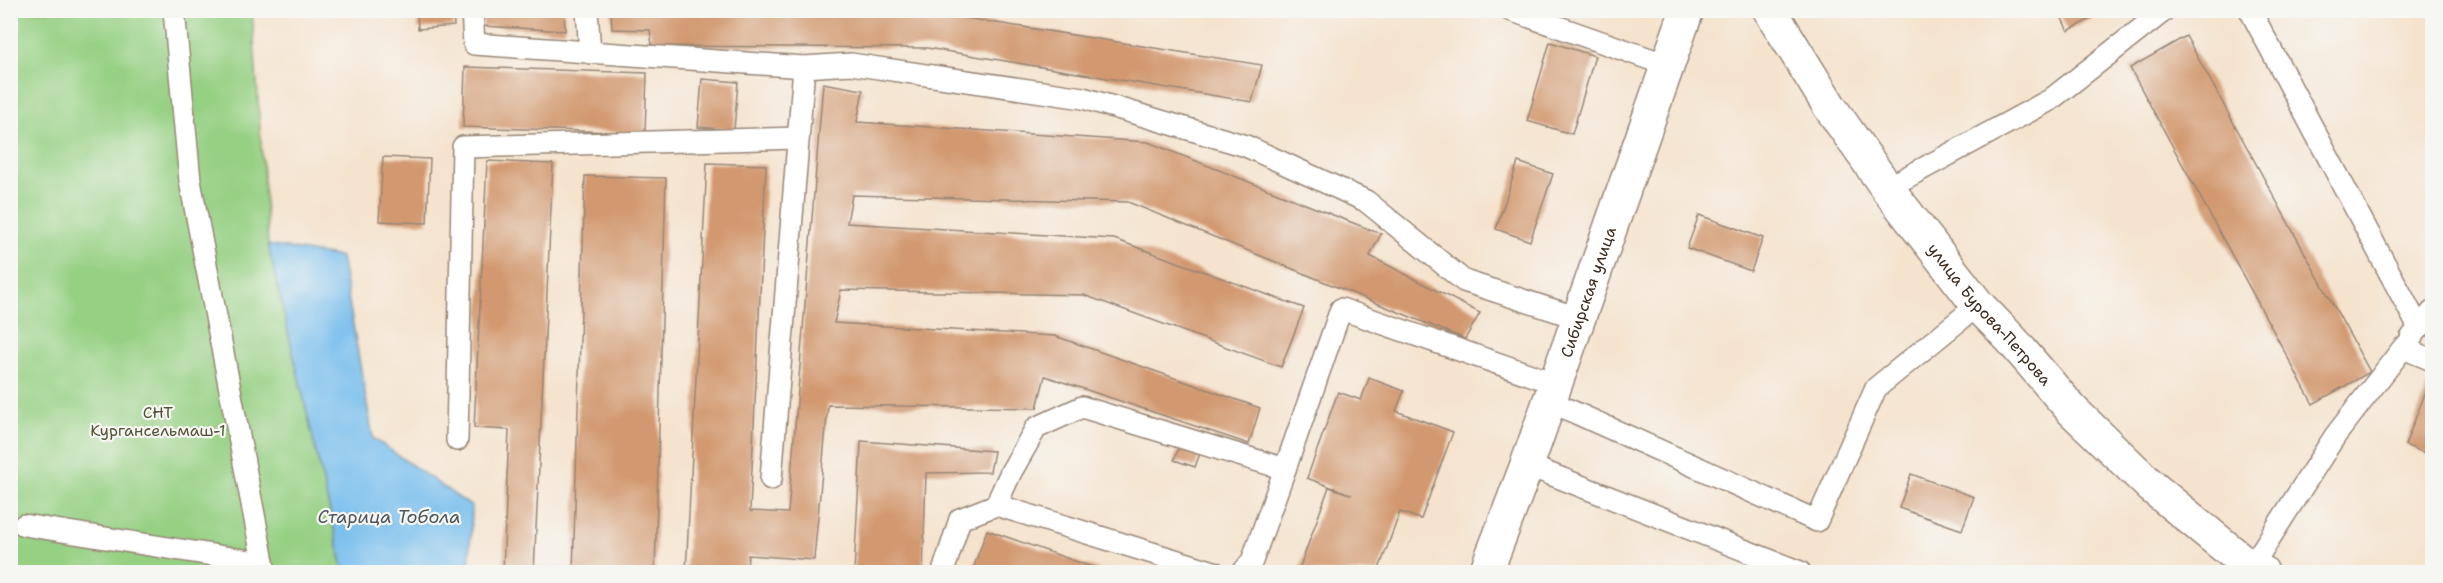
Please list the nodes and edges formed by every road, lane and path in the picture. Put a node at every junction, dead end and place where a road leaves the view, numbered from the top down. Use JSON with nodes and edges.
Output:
{"nodes":[{"id":1,"x":174,"y":10,"type":"edge"},
{"id":2,"x":472,"y":10,"type":"edge"},
{"id":3,"x":587,"y":10,"type":"edge"},
{"id":4,"x":1510,"y":10,"type":"edge"},
{"id":5,"x":1687,"y":10,"type":"edge"},
{"id":6,"x":1770,"y":10,"type":"edge"},
{"id":7,"x":2164,"y":10,"type":"edge"},
{"id":8,"x":2250,"y":10,"type":"edge"},
{"id":9,"x":590,"y":53,"type":"junction"},
{"id":10,"x":1667,"y":65,"type":"junction"},
{"id":11,"x":804,"y":67,"type":"junction"},
{"id":12,"x":798,"y":138,"type":"junction"},
{"id":13,"x":1887,"y":188,"type":"junction"},
{"id":14,"x":1977,"y":305,"type":"junction"},
{"id":15,"x":1578,"y":318,"type":"junction"},
{"id":16,"x":2426,"y":320,"type":"edge"},
{"id":17,"x":2403,"y":348,"type":"junction"},
{"id":18,"x":2433,"y":360,"type":"edge"},
{"id":19,"x":1552,"y":392,"type":"junction"},
{"id":20,"x":457,"y":440,"type":"dead end"},
{"id":21,"x":1527,"y":465,"type":"junction"},
{"id":22,"x":1285,"y":469,"type":"junction"},
{"id":23,"x":771,"y":479,"type":"dead end"},
{"id":24,"x":996,"y":505,"type":"junction"},
{"id":25,"x":24,"y":525,"type":"dead end"},
{"id":26,"x":263,"y":568,"type":"edge"},
{"id":27,"x":2254,"y":571,"type":"edge"},
{"id":28,"x":943,"y":573,"type":"edge"},
{"id":29,"x":1214,"y":573,"type":"edge"},
{"id":30,"x":1243,"y":573,"type":"edge"},
{"id":31,"x":1486,"y":573,"type":"edge"},
{"id":32,"x":1800,"y":573,"type":"edge"}],
"edges":[{"from":1,"to":26,"type":"lane"},
{"from":2,"to":9,"type":"lane"},
{"from":3,"to":9,"type":"lane"},
{"from":4,"to":10,"type":"lane"},
{"from":5,"to":10,"type":"main road","name":"Сибирская улица"},
{"from":6,"to":13,"type":"main road","name":"улица Бурова-Петрова"},
{"from":7,"to":13,"type":"lane"},
{"from":8,"to":16,"type":"lane"},
{"from":9,"to":11,"type":"lane"},
{"from":10,"to":15,"type":"main road","name":"Сибирская улица"},
{"from":11,"to":12,"type":"lane"},
{"from":11,"to":15,"type":"lane"},
{"from":12,"to":20,"type":"lane"},
{"from":12,"to":23,"type":"lane"},
{"from":13,"to":14,"type":"main road","name":"улица Бурова-Петрова"},
{"from":14,"to":19,"type":"lane"},
{"from":14,"to":27,"type":"main road","name":"улица Бурова-Петрова"},
{"from":15,"to":19,"type":"main road","name":"Сибирская улица"},
{"from":16,"to":17,"type":"lane"},
{"from":17,"to":18,"type":"lane"},
{"from":17,"to":27,"type":"lane"},
{"from":19,"to":21,"type":"main road","name":"Сибирская улица"},
{"from":19,"to":22,"type":"lane"},
{"from":21,"to":31,"type":"main road","name":"Сибирская улица"},
{"from":21,"to":32,"type":"lane"},
{"from":22,"to":24,"type":"lane"},
{"from":22,"to":30,"type":"lane"},
{"from":24,"to":28,"type":"lane"},
{"from":24,"to":29,"type":"lane"},
{"from":25,"to":26,"type":"lane"}]}
